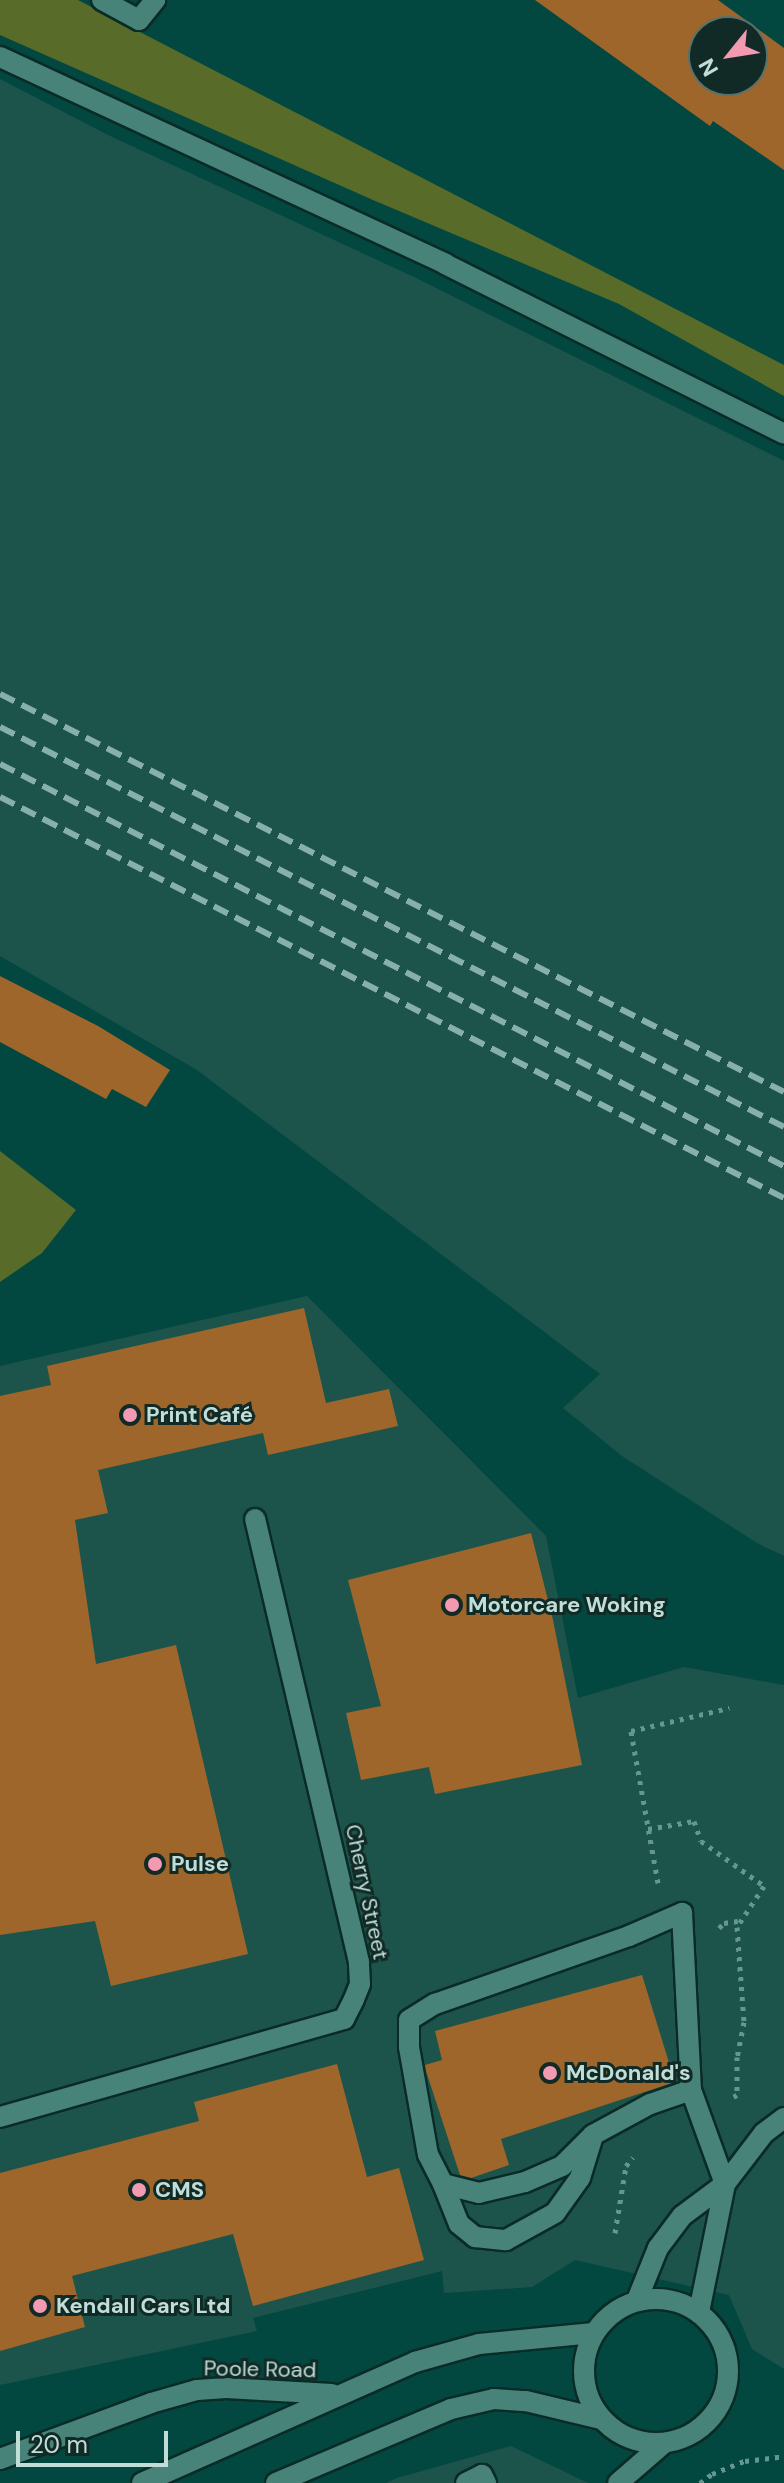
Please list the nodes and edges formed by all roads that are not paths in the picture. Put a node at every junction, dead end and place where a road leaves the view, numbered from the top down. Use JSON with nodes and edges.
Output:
{"nodes":[{"id":1,"x":102,"y":0,"type":"edge"},
{"id":2,"x":155,"y":0,"type":"edge"},
{"id":3,"x":0,"y":57,"type":"edge"},
{"id":4,"x":784,"y":434,"type":"edge"},
{"id":5,"x":255,"y":1519,"type":"dead end"},
{"id":6,"x":691,"y":2090,"type":"junction"},
{"id":7,"x":0,"y":2117,"type":"edge"},
{"id":8,"x":784,"y":2118,"type":"edge"},
{"id":9,"x":593,"y":2135,"type":"junction"},
{"id":10,"x":443,"y":2184,"type":"junction"},
{"id":11,"x":725,"y":2184,"type":"junction"},
{"id":12,"x":637,"y":2300,"type":"junction"},
{"id":13,"x":699,"y":2312,"type":"junction"},
{"id":14,"x":593,"y":2333,"type":"junction"},
{"id":15,"x":338,"y":2395,"type":"junction"},
{"id":16,"x":601,"y":2419,"type":"junction"},
{"id":17,"x":663,"y":2444,"type":"junction"},
{"id":18,"x":0,"y":2459,"type":"edge"},
{"id":19,"x":142,"y":2483,"type":"edge"},
{"id":20,"x":276,"y":2483,"type":"edge"},
{"id":21,"x":466,"y":2483,"type":"edge"},
{"id":22,"x":486,"y":2483,"type":"edge"},
{"id":23,"x":618,"y":2483,"type":"edge"}],
"edges":[{"from":1,"to":2,"type":"street"},
{"from":3,"to":4,"type":"street"},
{"from":5,"to":7,"type":"street","name":"Cherry Street"},
{"from":6,"to":9,"type":"street"},
{"from":6,"to":10,"type":"street"},
{"from":6,"to":11,"type":"street"},
{"from":8,"to":11,"type":"street"},
{"from":9,"to":10,"type":"street"},
{"from":9,"to":10,"type":"street"},
{"from":11,"to":12,"type":"street"},
{"from":11,"to":13,"type":"street"},
{"from":12,"to":13,"type":"street"},
{"from":12,"to":14,"type":"street"},
{"from":13,"to":17,"type":"street"},
{"from":14,"to":15,"type":"street"},
{"from":14,"to":16,"type":"street"},
{"from":15,"to":18,"type":"street","name":"Poole Road"},
{"from":15,"to":19,"type":"street"},
{"from":16,"to":17,"type":"street"},
{"from":16,"to":20,"type":"street"},
{"from":17,"to":23,"type":"street"},
{"from":21,"to":22,"type":"street"}]}
